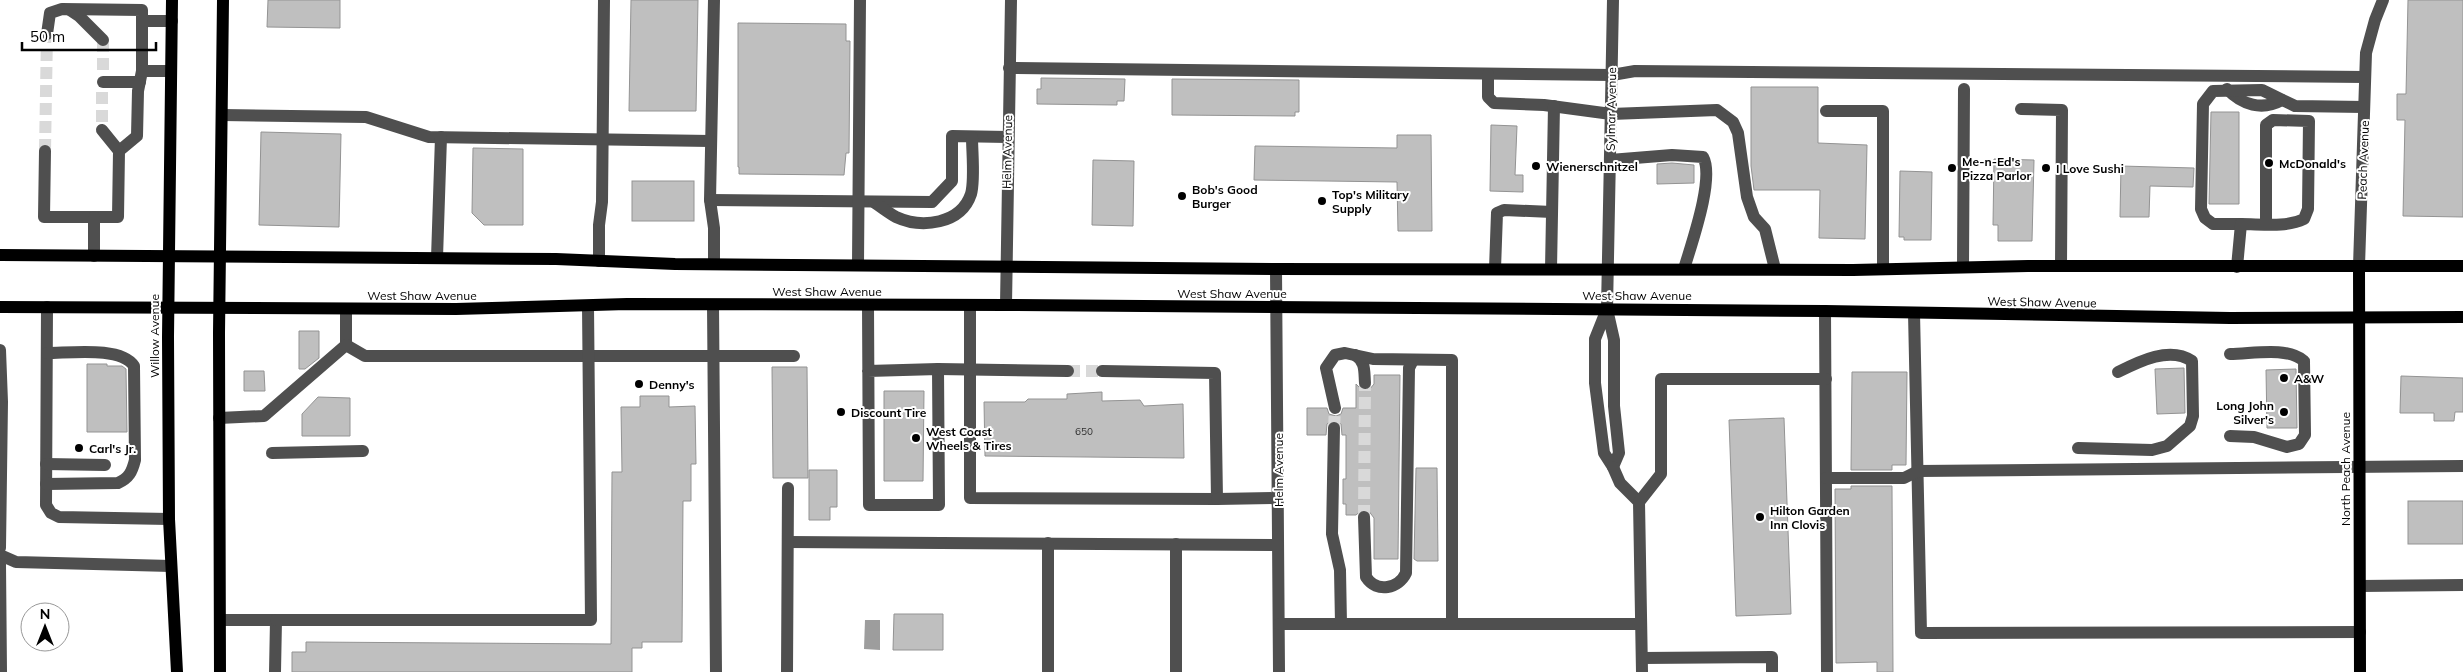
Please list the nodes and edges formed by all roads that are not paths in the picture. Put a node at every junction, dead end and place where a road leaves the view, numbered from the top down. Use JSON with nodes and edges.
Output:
{"nodes":[{"id":1,"x":172,"y":0,"type":"edge"},
{"id":2,"x":214,"y":0,"type":"edge"},
{"id":3,"x":224,"y":0,"type":"edge"},
{"id":4,"x":604,"y":0,"type":"edge"},
{"id":5,"x":714,"y":0,"type":"edge"},
{"id":6,"x":860,"y":0,"type":"edge"},
{"id":7,"x":1010,"y":0,"type":"edge"},
{"id":8,"x":1613,"y":0,"type":"edge"},
{"id":9,"x":2383,"y":0,"type":"edge"},
{"id":10,"x":70,"y":10,"type":"junction"},
{"id":11,"x":142,"y":21,"type":"junction"},
{"id":12,"x":172,"y":21,"type":"junction"},
{"id":13,"x":47,"y":34,"type":"tunnel mouth"},
{"id":14,"x":103,"y":40,"type":"dead end"},
{"id":15,"x":223,"y":48,"type":"junction"},
{"id":16,"x":1009,"y":68,"type":"junction"},
{"id":17,"x":171,"y":71,"type":"junction"},
{"id":18,"x":1488,"y":74,"type":"junction"},
{"id":19,"x":1612,"y":75,"type":"junction"},
{"id":20,"x":141,"y":77,"type":"junction"},
{"id":21,"x":2365,"y":77,"type":"junction"},
{"id":22,"x":103,"y":83,"type":"dead end"},
{"id":23,"x":1964,"y":89,"type":"dead end"},
{"id":24,"x":1554,"y":106,"type":"junction"},
{"id":25,"x":2309,"y":106,"type":"junction"},
{"id":26,"x":2364,"y":107,"type":"junction"},
{"id":27,"x":2021,"y":109,"type":"dead end"},
{"id":28,"x":1826,"y":112,"type":"dead end"},
{"id":29,"x":1611,"y":114,"type":"junction"},
{"id":30,"x":222,"y":115,"type":"junction"},
{"id":31,"x":2309,"y":121,"type":"junction"},
{"id":32,"x":102,"y":130,"type":"tunnel mouth"},
{"id":33,"x":972,"y":136,"type":"junction"},
{"id":34,"x":441,"y":137,"type":"junction"},
{"id":35,"x":1007,"y":137,"type":"junction"},
{"id":36,"x":603,"y":140,"type":"junction"},
{"id":37,"x":711,"y":141,"type":"junction"},
{"id":38,"x":45,"y":151,"type":"tunnel mouth"},
{"id":39,"x":119,"y":151,"type":"junction"},
{"id":40,"x":1610,"y":160,"type":"junction"},
{"id":41,"x":710,"y":200,"type":"junction"},
{"id":42,"x":858,"y":202,"type":"junction"},
{"id":43,"x":874,"y":202,"type":"junction"},
{"id":44,"x":1552,"y":212,"type":"junction"},
{"id":45,"x":94,"y":217,"type":"junction"},
{"id":46,"x":2241,"y":224,"type":"junction"},
{"id":47,"x":2266,"y":224,"type":"junction"},
{"id":48,"x":0,"y":255,"type":"edge"},
{"id":49,"x":94,"y":256,"type":"junction"},
{"id":50,"x":169,"y":256,"type":"junction"},
{"id":51,"x":220,"y":257,"type":"junction"},
{"id":52,"x":437,"y":258,"type":"junction"},
{"id":53,"x":599,"y":261,"type":"junction"},
{"id":54,"x":714,"y":264,"type":"junction"},
{"id":55,"x":858,"y":265,"type":"junction"},
{"id":56,"x":1006,"y":266,"type":"junction"},
{"id":57,"x":2061,"y":266,"type":"junction"},
{"id":58,"x":2359,"y":266,"type":"junction"},
{"id":59,"x":2463,"y":266,"type":"edge"},
{"id":60,"x":1963,"y":267,"type":"junction"},
{"id":61,"x":2237,"y":267,"type":"junction"},
{"id":62,"x":1276,"y":269,"type":"junction"},
{"id":63,"x":1495,"y":269,"type":"junction"},
{"id":64,"x":1551,"y":269,"type":"junction"},
{"id":65,"x":1608,"y":269,"type":"junction"},
{"id":66,"x":1684,"y":269,"type":"junction"},
{"id":67,"x":1884,"y":269,"type":"junction"},
{"id":68,"x":1775,"y":270,"type":"junction"},
{"id":69,"x":713,"y":305,"type":"junction"},
{"id":70,"x":868,"y":305,"type":"junction"},
{"id":71,"x":970,"y":305,"type":"junction"},
{"id":72,"x":1006,"y":305,"type":"junction"},
{"id":73,"x":588,"y":306,"type":"junction"},
{"id":74,"x":0,"y":307,"type":"edge"},
{"id":75,"x":47,"y":307,"type":"junction"},
{"id":76,"x":1276,"y":307,"type":"junction"},
{"id":77,"x":168,"y":308,"type":"junction"},
{"id":78,"x":220,"y":308,"type":"junction"},
{"id":79,"x":346,"y":309,"type":"junction"},
{"id":80,"x":1607,"y":309,"type":"junction"},
{"id":81,"x":1826,"y":311,"type":"junction"},
{"id":82,"x":1914,"y":313,"type":"junction"},
{"id":83,"x":2463,"y":317,"type":"edge"},
{"id":84,"x":2358,"y":318,"type":"junction"},
{"id":85,"x":346,"y":345,"type":"junction"},
{"id":86,"x":1,"y":350,"type":"edge"},
{"id":87,"x":47,"y":353,"type":"junction"},
{"id":88,"x":2230,"y":354,"type":"dead end"},
{"id":89,"x":1355,"y":355,"type":"junction"},
{"id":90,"x":589,"y":356,"type":"junction"},
{"id":91,"x":713,"y":356,"type":"junction"},
{"id":92,"x":794,"y":356,"type":"dead end"},
{"id":93,"x":1413,"y":360,"type":"junction"},
{"id":94,"x":938,"y":369,"type":"junction"},
{"id":95,"x":868,"y":370,"type":"junction"},
{"id":96,"x":970,"y":370,"type":"junction"},
{"id":97,"x":1068,"y":371,"type":"tunnel mouth"},
{"id":98,"x":1102,"y":371,"type":"tunnel mouth"},
{"id":99,"x":2118,"y":372,"type":"dead end"},
{"id":100,"x":1826,"y":379,"type":"junction"},
{"id":101,"x":1365,"y":383,"type":"tunnel mouth"},
{"id":102,"x":1,"y":402,"type":"edge"},
{"id":103,"x":1335,"y":408,"type":"tunnel mouth"},
{"id":104,"x":219,"y":418,"type":"junction"},
{"id":105,"x":1334,"y":428,"type":"tunnel mouth"},
{"id":106,"x":2230,"y":436,"type":"dead end"},
{"id":107,"x":2078,"y":448,"type":"dead end"},
{"id":108,"x":363,"y":451,"type":"dead end"},
{"id":109,"x":272,"y":452,"type":"dead end"},
{"id":110,"x":46,"y":464,"type":"junction"},
{"id":111,"x":105,"y":465,"type":"dead end"},
{"id":112,"x":2463,"y":466,"type":"edge"},
{"id":113,"x":1613,"y":467,"type":"junction"},
{"id":114,"x":2359,"y":467,"type":"junction"},
{"id":115,"x":1918,"y":471,"type":"junction"},
{"id":116,"x":1826,"y":478,"type":"junction"},
{"id":117,"x":46,"y":484,"type":"junction"},
{"id":118,"x":788,"y":488,"type":"dead end"},
{"id":119,"x":1278,"y":498,"type":"junction"},
{"id":120,"x":1217,"y":499,"type":"junction"},
{"id":121,"x":1639,"y":502,"type":"junction"},
{"id":122,"x":1364,"y":517,"type":"tunnel mouth"},
{"id":123,"x":169,"y":519,"type":"junction"},
{"id":124,"x":788,"y":542,"type":"junction"},
{"id":125,"x":1048,"y":542,"type":"junction"},
{"id":126,"x":1176,"y":544,"type":"junction"},
{"id":127,"x":1278,"y":545,"type":"junction"},
{"id":128,"x":0,"y":548,"type":"edge"},
{"id":129,"x":0,"y":555,"type":"edge"},
{"id":130,"x":0,"y":564,"type":"edge"},
{"id":131,"x":171,"y":566,"type":"junction"},
{"id":132,"x":2463,"y":585,"type":"edge"},
{"id":133,"x":2360,"y":586,"type":"junction"},
{"id":134,"x":220,"y":620,"type":"junction"},
{"id":135,"x":276,"y":620,"type":"junction"},
{"id":136,"x":1279,"y":624,"type":"junction"},
{"id":137,"x":1341,"y":624,"type":"junction"},
{"id":138,"x":1452,"y":624,"type":"junction"},
{"id":139,"x":1641,"y":624,"type":"junction"},
{"id":140,"x":2360,"y":632,"type":"junction"},
{"id":141,"x":1642,"y":658,"type":"junction"},
{"id":142,"x":1,"y":672,"type":"edge"},
{"id":143,"x":177,"y":672,"type":"edge"},
{"id":144,"x":220,"y":672,"type":"edge"},
{"id":145,"x":275,"y":672,"type":"edge"},
{"id":146,"x":716,"y":672,"type":"edge"},
{"id":147,"x":787,"y":672,"type":"edge"},
{"id":148,"x":1048,"y":672,"type":"edge"},
{"id":149,"x":1176,"y":672,"type":"edge"},
{"id":150,"x":1279,"y":672,"type":"edge"},
{"id":151,"x":1642,"y":672,"type":"edge"},
{"id":152,"x":1772,"y":672,"type":"edge"},
{"id":153,"x":1827,"y":672,"type":"edge"},
{"id":154,"x":2360,"y":672,"type":"edge"}],
"edges":[{"from":1,"to":12,"type":"main road","name":"Willow Avenue"},
{"from":2,"to":15,"type":"main road"},
{"from":3,"to":15,"type":"main road"},
{"from":4,"to":36,"type":"street"},
{"from":5,"to":37,"type":"street"},
{"from":6,"to":42,"type":"street"},
{"from":7,"to":16,"type":"street","name":"Helm Avenue"},
{"from":8,"to":19,"type":"street","name":"Sylmar Avenue"},
{"from":9,"to":21,"type":"street","name":"Peach Avenue"},
{"from":10,"to":11,"type":"street"},
{"from":10,"to":13,"type":"street"},
{"from":10,"to":14,"type":"street"},
{"from":11,"to":12,"type":"street"},
{"from":11,"to":20,"type":"street"},
{"from":12,"to":17,"type":"main road","name":"Willow Avenue"},
{"from":15,"to":30,"type":"main road"},
{"from":16,"to":18,"type":"street"},
{"from":16,"to":35,"type":"street","name":"Helm Avenue"},
{"from":17,"to":20,"type":"street"},
{"from":17,"to":50,"type":"main road","name":"Willow Avenue"},
{"from":18,"to":19,"type":"street"},
{"from":18,"to":24,"type":"street"},
{"from":19,"to":21,"type":"street"},
{"from":19,"to":29,"type":"street","name":"Sylmar Avenue"},
{"from":20,"to":22,"type":"street"},
{"from":20,"to":39,"type":"street"},
{"from":21,"to":26,"type":"street","name":"Peach Avenue"},
{"from":23,"to":60,"type":"street"},
{"from":24,"to":29,"type":"street"},
{"from":24,"to":44,"type":"street"},
{"from":25,"to":26,"type":"street"},
{"from":25,"to":31,"type":"street"},
{"from":25,"to":46,"type":"street"},
{"from":26,"to":58,"type":"street","name":"Peach Avenue"},
{"from":27,"to":57,"type":"street"},
{"from":28,"to":67,"type":"street"},
{"from":29,"to":40,"type":"street","name":"Sylmar Avenue"},
{"from":29,"to":68,"type":"street"},
{"from":30,"to":34,"type":"street"},
{"from":30,"to":51,"type":"main road"},
{"from":31,"to":47,"type":"street"},
{"from":31,"to":47,"type":"street"},
{"from":32,"to":39,"type":"street"},
{"from":33,"to":35,"type":"street"},
{"from":33,"to":43,"type":"street"},
{"from":33,"to":43,"type":"street"},
{"from":34,"to":36,"type":"street"},
{"from":34,"to":52,"type":"street"},
{"from":35,"to":56,"type":"street","name":"Helm Avenue"},
{"from":36,"to":37,"type":"street"},
{"from":36,"to":53,"type":"street"},
{"from":37,"to":41,"type":"street"},
{"from":38,"to":45,"type":"street"},
{"from":39,"to":45,"type":"street"},
{"from":40,"to":65,"type":"street","name":"Sylmar Avenue"},
{"from":40,"to":66,"type":"street"},
{"from":41,"to":42,"type":"street"},
{"from":41,"to":54,"type":"street"},
{"from":42,"to":43,"type":"street"},
{"from":42,"to":55,"type":"street"},
{"from":44,"to":63,"type":"street"},
{"from":44,"to":64,"type":"street"},
{"from":45,"to":49,"type":"street"},
{"from":46,"to":47,"type":"street"},
{"from":46,"to":61,"type":"street"},
{"from":48,"to":49,"type":"main road","name":"West Shaw Avenue"},
{"from":49,"to":50,"type":"main road","name":"West Shaw Avenue"},
{"from":50,"to":51,"type":"main road","name":"West Shaw Avenue"},
{"from":50,"to":77,"type":"main road","name":"Willow Avenue"},
{"from":51,"to":52,"type":"main road","name":"West Shaw Avenue"},
{"from":51,"to":78,"type":"main road"},
{"from":52,"to":53,"type":"main road","name":"West Shaw Avenue"},
{"from":53,"to":54,"type":"main road","name":"West Shaw Avenue"},
{"from":54,"to":55,"type":"main road","name":"West Shaw Avenue"},
{"from":55,"to":56,"type":"main road","name":"West Shaw Avenue"},
{"from":56,"to":62,"type":"main road","name":"West Shaw Avenue"},
{"from":56,"to":72,"type":"street","name":"Helm Avenue"},
{"from":57,"to":60,"type":"main road","name":"West Shaw Avenue"},
{"from":57,"to":61,"type":"main road","name":"West Shaw Avenue"},
{"from":58,"to":59,"type":"main road","name":"West Shaw Avenue"},
{"from":58,"to":61,"type":"main road","name":"West Shaw Avenue"},
{"from":58,"to":84,"type":"main road","name":"North Peach Avenue"},
{"from":60,"to":67,"type":"main road","name":"West Shaw Avenue"},
{"from":62,"to":63,"type":"main road","name":"West Shaw Avenue"},
{"from":62,"to":76,"type":"street","name":"Helm Avenue"},
{"from":63,"to":64,"type":"main road","name":"West Shaw Avenue"},
{"from":64,"to":65,"type":"main road","name":"West Shaw Avenue"},
{"from":65,"to":66,"type":"main road","name":"West Shaw Avenue"},
{"from":65,"to":80,"type":"street","name":"Sylmar Avenue"},
{"from":66,"to":68,"type":"main road","name":"West Shaw Avenue"},
{"from":67,"to":68,"type":"main road","name":"West Shaw Avenue"},
{"from":69,"to":70,"type":"main road","name":"West Shaw Avenue"},
{"from":69,"to":73,"type":"main road","name":"West Shaw Avenue"},
{"from":69,"to":91,"type":"street"},
{"from":70,"to":71,"type":"main road","name":"West Shaw Avenue"},
{"from":70,"to":95,"type":"street"},
{"from":71,"to":72,"type":"main road","name":"West Shaw Avenue"},
{"from":71,"to":96,"type":"street"},
{"from":72,"to":76,"type":"main road","name":"West Shaw Avenue"},
{"from":73,"to":79,"type":"main road","name":"West Shaw Avenue"},
{"from":73,"to":90,"type":"street"},
{"from":74,"to":75,"type":"main road","name":"West Shaw Avenue"},
{"from":75,"to":77,"type":"main road","name":"West Shaw Avenue"},
{"from":75,"to":87,"type":"street"},
{"from":76,"to":80,"type":"main road","name":"West Shaw Avenue"},
{"from":76,"to":119,"type":"street","name":"Helm Avenue"},
{"from":77,"to":78,"type":"main road","name":"West Shaw Avenue"},
{"from":77,"to":123,"type":"main road","name":"Willow Avenue"},
{"from":78,"to":79,"type":"main road","name":"West Shaw Avenue"},
{"from":78,"to":104,"type":"main road"},
{"from":79,"to":85,"type":"street"},
{"from":80,"to":81,"type":"main road","name":"West Shaw Avenue"},
{"from":80,"to":113,"type":"street"},
{"from":80,"to":113,"type":"street"},
{"from":81,"to":82,"type":"main road","name":"West Shaw Avenue"},
{"from":81,"to":100,"type":"street"},
{"from":82,"to":84,"type":"main road","name":"West Shaw Avenue"},
{"from":82,"to":115,"type":"street"},
{"from":83,"to":84,"type":"main road","name":"West Shaw Avenue"},
{"from":84,"to":114,"type":"main road","name":"North Peach Avenue"},
{"from":85,"to":90,"type":"street"},
{"from":85,"to":104,"type":"street"},
{"from":86,"to":102,"type":"street"},
{"from":87,"to":110,"type":"street"},
{"from":87,"to":117,"type":"street"},
{"from":88,"to":106,"type":"street"},
{"from":89,"to":93,"type":"street"},
{"from":89,"to":101,"type":"street"},
{"from":89,"to":103,"type":"street"},
{"from":90,"to":91,"type":"street"},
{"from":90,"to":135,"type":"street"},
{"from":91,"to":92,"type":"street"},
{"from":91,"to":146,"type":"street"},
{"from":93,"to":122,"type":"street"},
{"from":93,"to":138,"type":"street"},
{"from":94,"to":95,"type":"street"},
{"from":94,"to":95,"type":"street"},
{"from":94,"to":96,"type":"street"},
{"from":96,"to":97,"type":"street"},
{"from":96,"to":120,"type":"street"},
{"from":98,"to":120,"type":"street"},
{"from":99,"to":107,"type":"street"},
{"from":100,"to":116,"type":"street"},
{"from":100,"to":121,"type":"street"},
{"from":102,"to":128,"type":"street"},
{"from":104,"to":134,"type":"main road"},
{"from":105,"to":137,"type":"street"},
{"from":108,"to":109,"type":"street"},
{"from":110,"to":111,"type":"street"},
{"from":110,"to":117,"type":"street"},
{"from":112,"to":114,"type":"street"},
{"from":113,"to":121,"type":"street"},
{"from":114,"to":115,"type":"street"},
{"from":114,"to":133,"type":"main road","name":"North Peach Avenue"},
{"from":115,"to":116,"type":"street"},
{"from":115,"to":140,"type":"street"},
{"from":116,"to":153,"type":"street"},
{"from":117,"to":123,"type":"street"},
{"from":118,"to":124,"type":"street"},
{"from":119,"to":120,"type":"street"},
{"from":119,"to":127,"type":"street","name":"Helm Avenue"},
{"from":121,"to":139,"type":"street"},
{"from":123,"to":131,"type":"main road","name":"Willow Avenue"},
{"from":124,"to":125,"type":"street"},
{"from":124,"to":147,"type":"street"},
{"from":125,"to":126,"type":"street"},
{"from":125,"to":148,"type":"street"},
{"from":126,"to":127,"type":"street"},
{"from":126,"to":149,"type":"street"},
{"from":127,"to":136,"type":"street","name":"Helm Avenue"},
{"from":129,"to":131,"type":"street"},
{"from":130,"to":142,"type":"street"},
{"from":131,"to":143,"type":"main road","name":"Willow Avenue"},
{"from":132,"to":133,"type":"street"},
{"from":133,"to":140,"type":"main road","name":"North Peach Avenue"},
{"from":134,"to":135,"type":"street"},
{"from":134,"to":144,"type":"main road"},
{"from":135,"to":145,"type":"street"},
{"from":136,"to":137,"type":"street"},
{"from":136,"to":150,"type":"street","name":"Helm Avenue"},
{"from":137,"to":138,"type":"street"},
{"from":138,"to":139,"type":"street"},
{"from":139,"to":141,"type":"street"},
{"from":140,"to":154,"type":"main road","name":"North Peach Avenue"},
{"from":141,"to":151,"type":"street"},
{"from":141,"to":152,"type":"street"}]}
